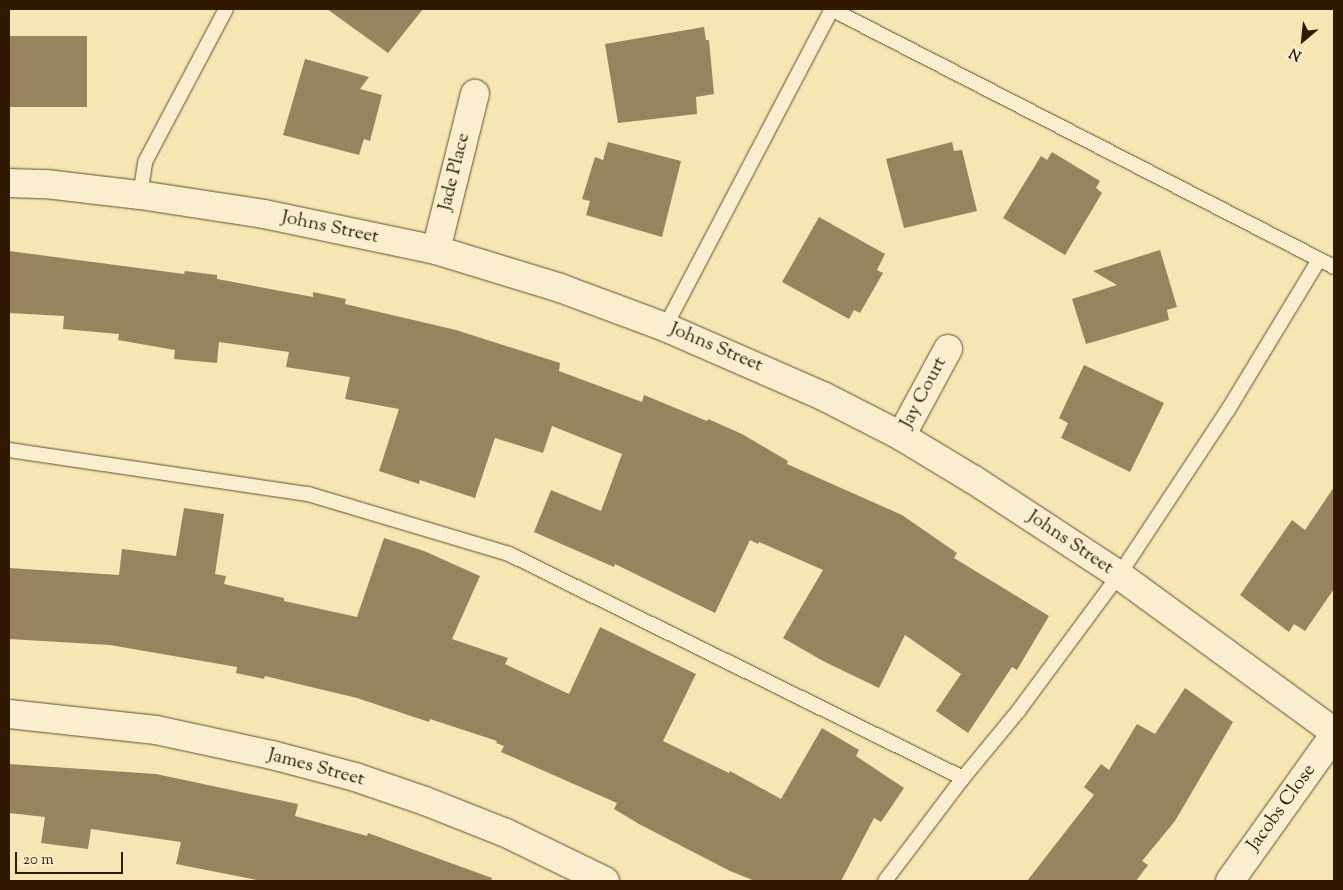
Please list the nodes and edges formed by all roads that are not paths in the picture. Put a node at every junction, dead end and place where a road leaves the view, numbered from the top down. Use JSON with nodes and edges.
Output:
{"nodes":[{"id":1,"x":226,"y":9,"type":"edge"},
{"id":2,"x":831,"y":9,"type":"edge"},
{"id":3,"x":475,"y":94,"type":"dead end"},
{"id":4,"x":9,"y":183,"type":"edge"},
{"id":5,"x":140,"y":195,"type":"junction"},
{"id":6,"x":436,"y":250,"type":"junction"},
{"id":7,"x":1319,"y":260,"type":"junction"},
{"id":8,"x":1334,"y":267,"type":"edge"},
{"id":9,"x":665,"y":327,"type":"junction"},
{"id":10,"x":948,"y":349,"type":"dead end"},
{"id":11,"x":901,"y":436,"type":"junction"},
{"id":12,"x":9,"y":450,"type":"edge"},
{"id":13,"x":1118,"y":575,"type":"junction"},
{"id":14,"x":9,"y":714,"type":"edge"},
{"id":15,"x":1334,"y":733,"type":"edge"},
{"id":16,"x":963,"y":778,"type":"junction"},
{"id":17,"x":605,"y":881,"type":"edge"},
{"id":18,"x":885,"y":881,"type":"edge"},
{"id":19,"x":1230,"y":881,"type":"edge"}],
"edges":[{"from":1,"to":5,"type":"lane"},
{"from":2,"to":7,"type":"lane"},
{"from":2,"to":9,"type":"lane"},
{"from":3,"to":6,"type":"street","name":"Jade Place"},
{"from":4,"to":5,"type":"street","name":"Johns Street"},
{"from":5,"to":6,"type":"street","name":"Johns Street"},
{"from":6,"to":9,"type":"street","name":"Johns Street"},
{"from":7,"to":8,"type":"lane"},
{"from":7,"to":13,"type":"lane"},
{"from":9,"to":11,"type":"street","name":"Johns Street"},
{"from":10,"to":11,"type":"street","name":"Jay Court"},
{"from":11,"to":13,"type":"street","name":"Johns Street"},
{"from":12,"to":16,"type":"lane"},
{"from":13,"to":15,"type":"street","name":"Johns Street"},
{"from":13,"to":16,"type":"lane"},
{"from":14,"to":17,"type":"street","name":"James Street"},
{"from":15,"to":19,"type":"street","name":"Jacobs Close"},
{"from":16,"to":18,"type":"lane"}]}
